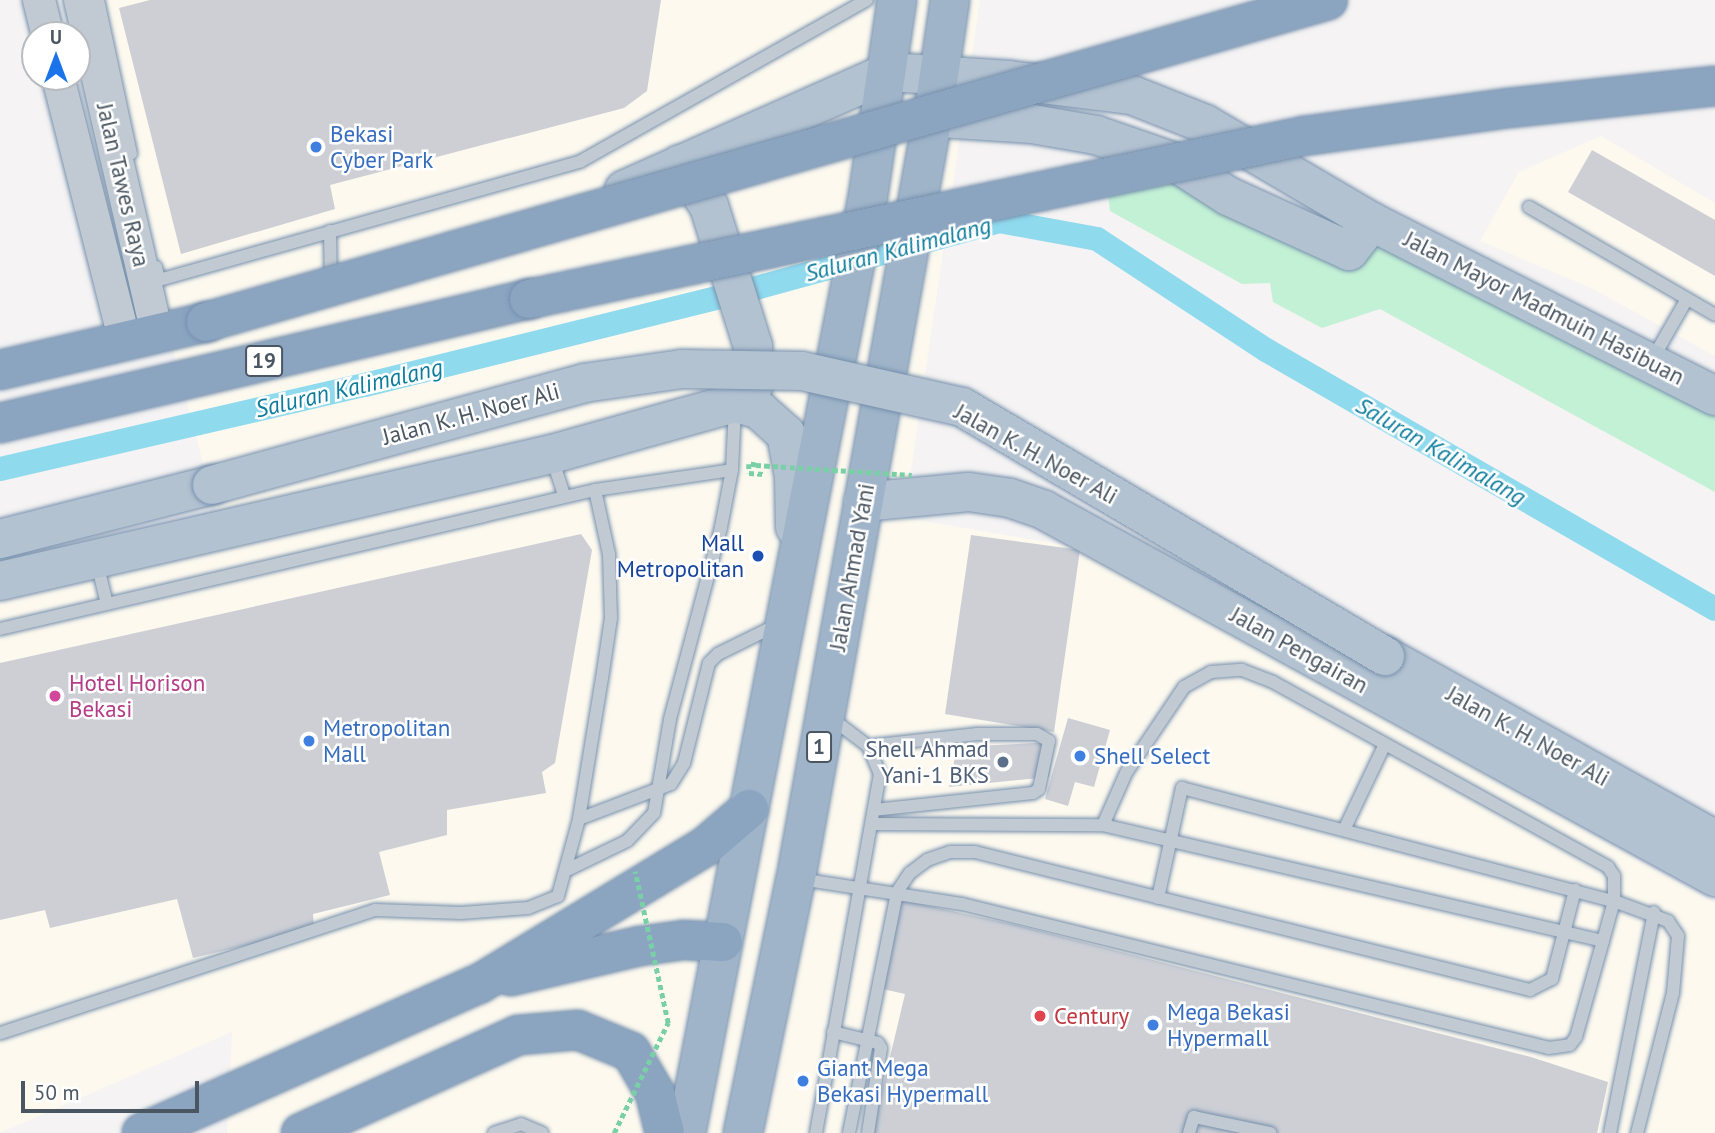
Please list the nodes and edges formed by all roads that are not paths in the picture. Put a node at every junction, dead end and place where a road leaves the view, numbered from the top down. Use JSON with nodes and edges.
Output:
{"nodes":[{"id":1,"x":39,"y":0,"type":"edge"},
{"id":2,"x":867,"y":0,"type":"edge"},
{"id":3,"x":897,"y":0,"type":"edge"},
{"id":4,"x":950,"y":0,"type":"edge"},
{"id":5,"x":1328,"y":0,"type":"edge"},
{"id":6,"x":88,"y":1,"type":"edge"},
{"id":7,"x":44,"y":21,"type":"edge"},
{"id":8,"x":889,"y":72,"type":"junction"},
{"id":9,"x":940,"y":75,"type":"junction"},
{"id":10,"x":1715,"y":86,"type":"edge"},
{"id":11,"x":62,"y":91,"type":"edge"},
{"id":12,"x":933,"y":116,"type":"junction"},
{"id":13,"x":881,"y":121,"type":"junction"},
{"id":14,"x":1177,"y":163,"type":"junction"},
{"id":15,"x":680,"y":164,"type":"junction"},
{"id":16,"x":1529,"y":207,"type":"dead end"},
{"id":17,"x":1372,"y":222,"type":"junction"},
{"id":18,"x":330,"y":231,"type":"junction"},
{"id":19,"x":331,"y":285,"type":"junction"},
{"id":20,"x":1688,"y":299,"type":"junction"},
{"id":21,"x":1715,"y":315,"type":"edge"},
{"id":22,"x":140,"y":333,"type":"junction"},
{"id":23,"x":1652,"y":360,"type":"junction"},
{"id":24,"x":0,"y":367,"type":"edge"},
{"id":25,"x":1715,"y":396,"type":"edge"},
{"id":26,"x":747,"y":406,"type":"junction"},
{"id":27,"x":0,"y":423,"type":"edge"},
{"id":28,"x":552,"y":454,"type":"junction"},
{"id":29,"x":732,"y":470,"type":"junction"},
{"id":30,"x":595,"y":490,"type":"junction"},
{"id":31,"x":564,"y":495,"type":"junction"},
{"id":32,"x":863,"y":502,"type":"junction"},
{"id":33,"x":0,"y":539,"type":"edge"},
{"id":34,"x":96,"y":557,"type":"junction"},
{"id":35,"x":796,"y":568,"type":"junction"},
{"id":36,"x":0,"y":581,"type":"edge"},
{"id":37,"x":107,"y":604,"type":"junction"},
{"id":38,"x":785,"y":621,"type":"junction"},
{"id":39,"x":0,"y":629,"type":"edge"},
{"id":40,"x":825,"y":713,"type":"junction"},
{"id":41,"x":1385,"y":744,"type":"junction"},
{"id":42,"x":868,"y":746,"type":"junction"},
{"id":43,"x":661,"y":789,"type":"junction"},
{"id":44,"x":749,"y":809,"type":"junction"},
{"id":45,"x":875,"y":810,"type":"junction"},
{"id":46,"x":579,"y":819,"type":"junction"},
{"id":47,"x":874,"y":824,"type":"junction"},
{"id":48,"x":1103,"y":825,"type":"junction"},
{"id":49,"x":1343,"y":830,"type":"junction"},
{"id":50,"x":1715,"y":840,"type":"edge"},
{"id":51,"x":1169,"y":841,"type":"junction"},
{"id":52,"x":569,"y":869,"type":"junction"},
{"id":53,"x":1715,"y":877,"type":"edge"},
{"id":54,"x":796,"y":878,"type":"junction"},
{"id":55,"x":859,"y":887,"type":"junction"},
{"id":56,"x":1575,"y":890,"type":"junction"},
{"id":57,"x":897,"y":892,"type":"junction"},
{"id":58,"x":1158,"y":898,"type":"junction"},
{"id":59,"x":1614,"y":901,"type":"junction"},
{"id":60,"x":1654,"y":912,"type":"junction"},
{"id":61,"x":1565,"y":934,"type":"junction"},
{"id":62,"x":1603,"y":941,"type":"junction"},
{"id":63,"x":723,"y":942,"type":"junction"},
{"id":64,"x":780,"y":954,"type":"junction"},
{"id":65,"x":479,"y":984,"type":"junction"},
{"id":66,"x":833,"y":1032,"type":"junction"},
{"id":67,"x":0,"y":1033,"type":"edge"},
{"id":68,"x":867,"y":1040,"type":"junction"},
{"id":69,"x":446,"y":1070,"type":"junction"},
{"id":70,"x":142,"y":1133,"type":"edge"},
{"id":71,"x":301,"y":1133,"type":"edge"},
{"id":72,"x":356,"y":1133,"type":"edge"},
{"id":73,"x":494,"y":1133,"type":"edge"},
{"id":74,"x":542,"y":1133,"type":"edge"},
{"id":75,"x":665,"y":1133,"type":"edge"},
{"id":76,"x":686,"y":1133,"type":"edge"},
{"id":77,"x":743,"y":1133,"type":"edge"},
{"id":78,"x":816,"y":1133,"type":"edge"},
{"id":79,"x":849,"y":1133,"type":"edge"},
{"id":80,"x":867,"y":1133,"type":"edge"},
{"id":81,"x":1189,"y":1133,"type":"edge"},
{"id":82,"x":1270,"y":1133,"type":"edge"},
{"id":83,"x":1610,"y":1133,"type":"edge"},
{"id":84,"x":1637,"y":1133,"type":"edge"}],
"edges":[{"from":1,"to":7,"type":"street"},
{"from":2,"to":18,"type":"lane"},
{"from":3,"to":8,"type":"highway"},
{"from":4,"to":9,"type":"highway","name":"Jalan Ahmad Yani","number":"1"},
{"from":5,"to":24,"type":"highway","bridge":true},
{"from":6,"to":18,"type":"lane"},
{"from":6,"to":22,"type":"street","name":"Jalan Tawes Raya"},
{"from":8,"to":9,"type":"main road","name":"Jalan Mayor Madmuin Hasibuan"},
{"from":8,"to":13,"type":"highway"},
{"from":8,"to":15,"type":"main road"},
{"from":9,"to":12,"type":"highway","name":"Jalan Ahmad Yani","number":"1"},
{"from":9,"to":17,"type":"main road","name":"Jalan Mayor Madmuin Hasibuan"},
{"from":10,"to":14,"type":"highway","bridge":true},
{"from":11,"to":22,"type":"street","name":"Jalan Tawes Raya"},
{"from":12,"to":13,"type":"main road"},
{"from":12,"to":14,"type":"main road"},
{"from":12,"to":32,"type":"highway","name":"Jalan Ahmad Yani","number":"1"},
{"from":13,"to":35,"type":"highway"},
{"from":14,"to":17,"type":"main road"},
{"from":14,"to":27,"type":"highway","number":"19","bridge":true},
{"from":15,"to":19,"type":"main road"},
{"from":15,"to":26,"type":"main road"},
{"from":16,"to":20,"type":"lane"},
{"from":17,"to":23,"type":"main road","name":"Jalan Mayor Madmuin Hasibuan"},
{"from":18,"to":19,"type":"lane"},
{"from":19,"to":22,"type":"main road"},
{"from":20,"to":21,"type":"lane"},
{"from":20,"to":23,"type":"lane"},
{"from":22,"to":24,"type":"main road"},
{"from":23,"to":25,"type":"main road","name":"Jalan Mayor Madmuin Hasibuan"},
{"from":26,"to":28,"type":"main road"},
{"from":26,"to":29,"type":"lane"},
{"from":26,"to":35,"type":"main road"},
{"from":28,"to":31,"type":"lane"},
{"from":28,"to":34,"type":"main road"},
{"from":29,"to":30,"type":"lane"},
{"from":29,"to":43,"type":"lane"},
{"from":30,"to":31,"type":"lane"},
{"from":30,"to":46,"type":"lane"},
{"from":31,"to":37,"type":"lane"},
{"from":32,"to":40,"type":"highway","name":"Jalan Ahmad Yani","number":"1"},
{"from":32,"to":53,"type":"main road","name":"Jalan Pengairan"},
{"from":33,"to":50,"type":"main road","name":"Jalan K. H. Noer Ali","bridge":true},
{"from":34,"to":36,"type":"main road"},
{"from":34,"to":37,"type":"lane"},
{"from":35,"to":38,"type":"highway"},
{"from":37,"to":39,"type":"lane"},
{"from":38,"to":43,"type":"lane"},
{"from":38,"to":44,"type":"highway"},
{"from":40,"to":42,"type":"lane"},
{"from":40,"to":54,"type":"highway","name":"Jalan Ahmad Yani","number":"1"},
{"from":41,"to":48,"type":"lane"},
{"from":41,"to":49,"type":"lane"},
{"from":41,"to":59,"type":"lane"},
{"from":42,"to":45,"type":"lane"},
{"from":42,"to":45,"type":"lane"},
{"from":43,"to":46,"type":"lane"},
{"from":43,"to":52,"type":"lane"},
{"from":44,"to":63,"type":"highway"},
{"from":44,"to":65,"type":"highway"},
{"from":45,"to":47,"type":"lane"},
{"from":46,"to":52,"type":"lane"},
{"from":47,"to":48,"type":"lane"},
{"from":47,"to":55,"type":"lane"},
{"from":48,"to":51,"type":"lane"},
{"from":49,"to":51,"type":"lane"},
{"from":49,"to":56,"type":"lane"},
{"from":51,"to":58,"type":"lane"},
{"from":51,"to":61,"type":"lane"},
{"from":52,"to":67,"type":"lane"},
{"from":54,"to":55,"type":"lane"},
{"from":54,"to":64,"type":"highway","name":"Jalan Ahmad Yani","number":"1"},
{"from":55,"to":57,"type":"lane"},
{"from":55,"to":66,"type":"lane"},
{"from":56,"to":59,"type":"lane"},
{"from":56,"to":61,"type":"lane"},
{"from":57,"to":58,"type":"lane"},
{"from":57,"to":62,"type":"lane"},
{"from":57,"to":68,"type":"lane"},
{"from":58,"to":61,"type":"lane"},
{"from":59,"to":60,"type":"lane"},
{"from":59,"to":62,"type":"lane"},
{"from":60,"to":83,"type":"lane"},
{"from":60,"to":84,"type":"lane"},
{"from":61,"to":62,"type":"lane"},
{"from":63,"to":64,"type":"highway"},
{"from":63,"to":65,"type":"highway"},
{"from":63,"to":76,"type":"highway"},
{"from":64,"to":77,"type":"highway","name":"Jalan Ahmad Yani","number":"1"},
{"from":65,"to":70,"type":"highway"},
{"from":66,"to":68,"type":"lane"},
{"from":66,"to":78,"type":"lane"},
{"from":68,"to":79,"type":"lane"},
{"from":68,"to":80,"type":"lane"},
{"from":69,"to":71,"type":"highway"},
{"from":69,"to":72,"type":"highway"},
{"from":69,"to":75,"type":"highway"},
{"from":73,"to":74,"type":"lane"},
{"from":81,"to":82,"type":"lane"}]}
